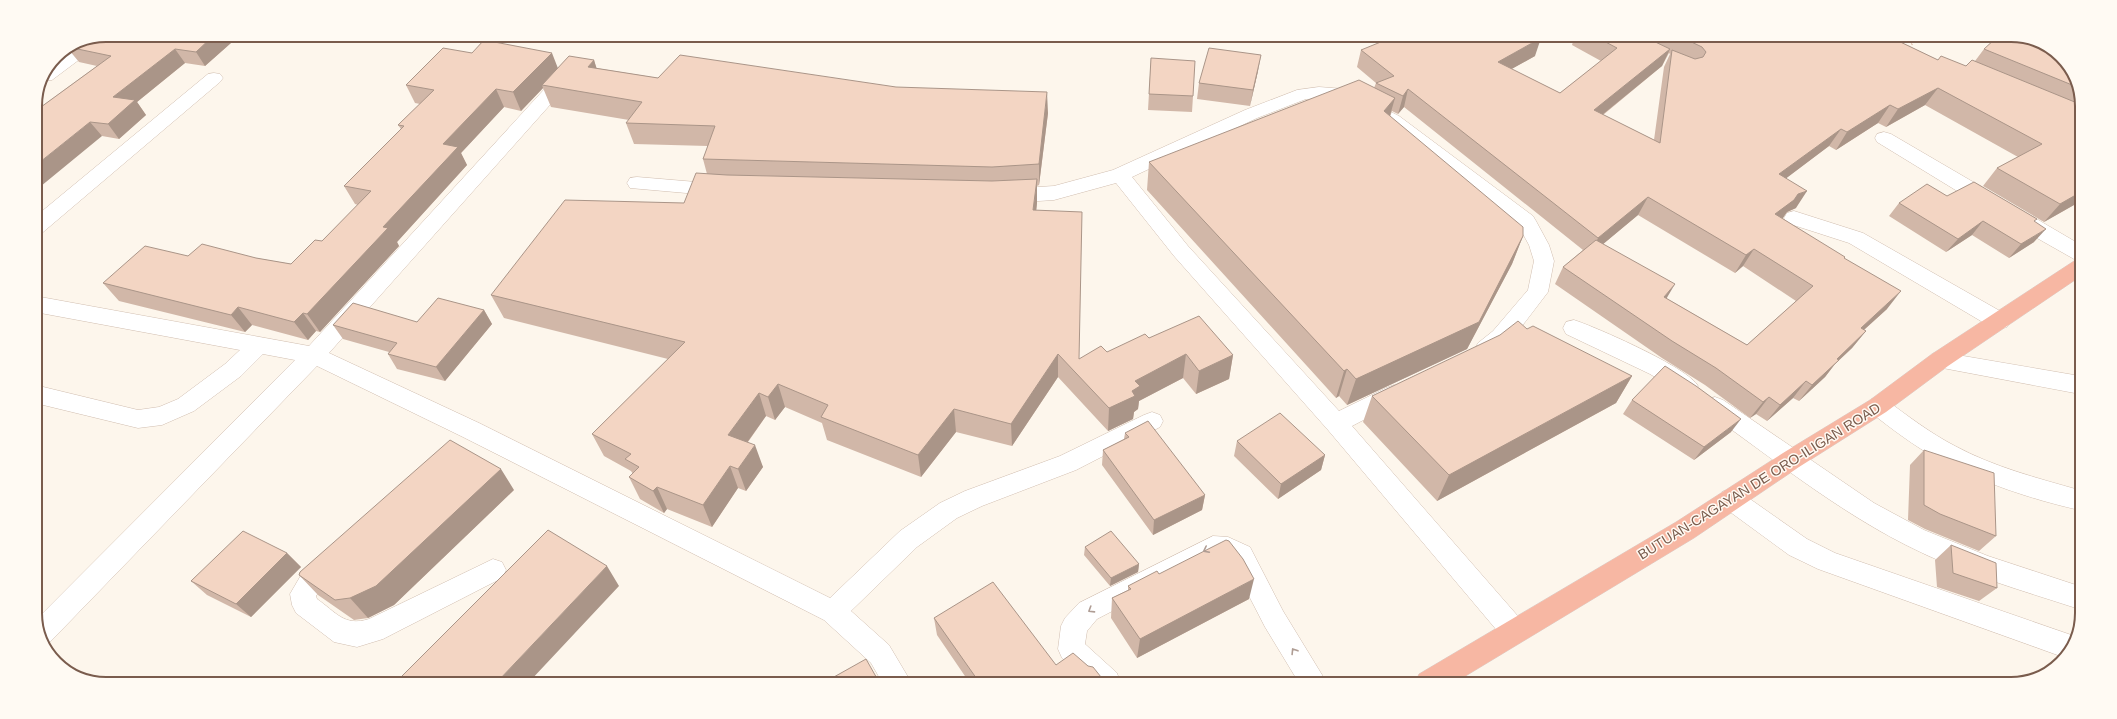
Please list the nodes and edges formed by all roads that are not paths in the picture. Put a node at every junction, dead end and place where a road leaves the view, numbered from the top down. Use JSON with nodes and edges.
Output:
{"nodes":[{"id":1,"x":92,"y":43,"type":"edge"},
{"id":2,"x":580,"y":61,"type":"edge"},
{"id":3,"x":52,"y":72,"type":"edge"},
{"id":4,"x":214,"y":78,"type":"dead end"},
{"id":5,"x":1884,"y":138,"type":"dead end"},
{"id":6,"x":1120,"y":175,"type":"junction"},
{"id":7,"x":637,"y":183,"type":"dead end"},
{"id":8,"x":742,"y":191,"type":"edge"},
{"id":9,"x":985,"y":196,"type":"edge"},
{"id":10,"x":1794,"y":218,"type":"edge"},
{"id":11,"x":42,"y":222,"type":"edge"},
{"id":12,"x":2075,"y":251,"type":"edge"},
{"id":13,"x":2075,"y":270,"type":"edge"},
{"id":14,"x":42,"y":305,"type":"edge"},
{"id":15,"x":1999,"y":321,"type":"junction"},
{"id":16,"x":1574,"y":328,"type":"dead end"},
{"id":17,"x":260,"y":344,"type":"junction"},
{"id":18,"x":314,"y":355,"type":"junction"},
{"id":19,"x":1472,"y":358,"type":"edge"},
{"id":20,"x":1940,"y":360,"type":"junction"},
{"id":21,"x":2075,"y":384,"type":"edge"},
{"id":22,"x":1411,"y":387,"type":"edge"},
{"id":23,"x":42,"y":396,"type":"edge"},
{"id":24,"x":1878,"y":406,"type":"junction"},
{"id":25,"x":1152,"y":421,"type":"dead end"},
{"id":26,"x":1336,"y":423,"type":"junction"},
{"id":27,"x":1792,"y":460,"type":"junction"},
{"id":28,"x":1731,"y":499,"type":"junction"},
{"id":29,"x":2075,"y":499,"type":"edge"},
{"id":30,"x":347,"y":547,"type":"edge"},
{"id":31,"x":493,"y":570,"type":"dead end"},
{"id":32,"x":2075,"y":597,"type":"edge"},
{"id":33,"x":833,"y":612,"type":"junction"},
{"id":34,"x":44,"y":630,"type":"edge"},
{"id":35,"x":1514,"y":631,"type":"junction"},
{"id":36,"x":2066,"y":646,"type":"edge"},
{"id":37,"x":894,"y":677,"type":"edge"},
{"id":38,"x":1102,"y":677,"type":"edge"},
{"id":39,"x":1310,"y":677,"type":"edge"},
{"id":40,"x":1439,"y":677,"type":"edge"}],
"edges":[{"from":1,"to":3,"type":"street"},
{"from":2,"to":18,"type":"street"},
{"from":4,"to":11,"type":"street"},
{"from":5,"to":12,"type":"street"},
{"from":6,"to":9,"type":"street"},
{"from":6,"to":19,"type":"street"},
{"from":6,"to":26,"type":"street"},
{"from":7,"to":8,"type":"street"},
{"from":10,"to":15,"type":"street"},
{"from":13,"to":15,"type":"highway","name":"BUTUAN-CAGAYAN DE ORO-ILIGAN ROAD"},
{"from":14,"to":17,"type":"street"},
{"from":15,"to":20,"type":"highway","name":"BUTUAN-CAGAYAN DE ORO-ILIGAN ROAD"},
{"from":16,"to":27,"type":"street"},
{"from":17,"to":18,"type":"street"},
{"from":17,"to":23,"type":"street"},
{"from":18,"to":33,"type":"street"},
{"from":18,"to":34,"type":"street"},
{"from":20,"to":21,"type":"street"},
{"from":20,"to":24,"type":"highway","name":"BUTUAN-CAGAYAN DE ORO-ILIGAN ROAD"},
{"from":22,"to":26,"type":"street"},
{"from":24,"to":27,"type":"highway","name":"BUTUAN-CAGAYAN DE ORO-ILIGAN ROAD"},
{"from":24,"to":29,"type":"street"},
{"from":25,"to":33,"type":"street"},
{"from":26,"to":35,"type":"street"},
{"from":27,"to":28,"type":"highway","name":"BUTUAN-CAGAYAN DE ORO-ILIGAN ROAD"},
{"from":27,"to":32,"type":"street"},
{"from":28,"to":35,"type":"highway","name":"BUTUAN-CAGAYAN DE ORO-ILIGAN ROAD"},
{"from":28,"to":36,"type":"street"},
{"from":30,"to":31,"type":"street"},
{"from":33,"to":37,"type":"street"},
{"from":35,"to":40,"type":"highway","name":"BUTUAN-CAGAYAN DE ORO-ILIGAN ROAD"},
{"from":39,"to":38,"type":"street","one_way":true}]}
